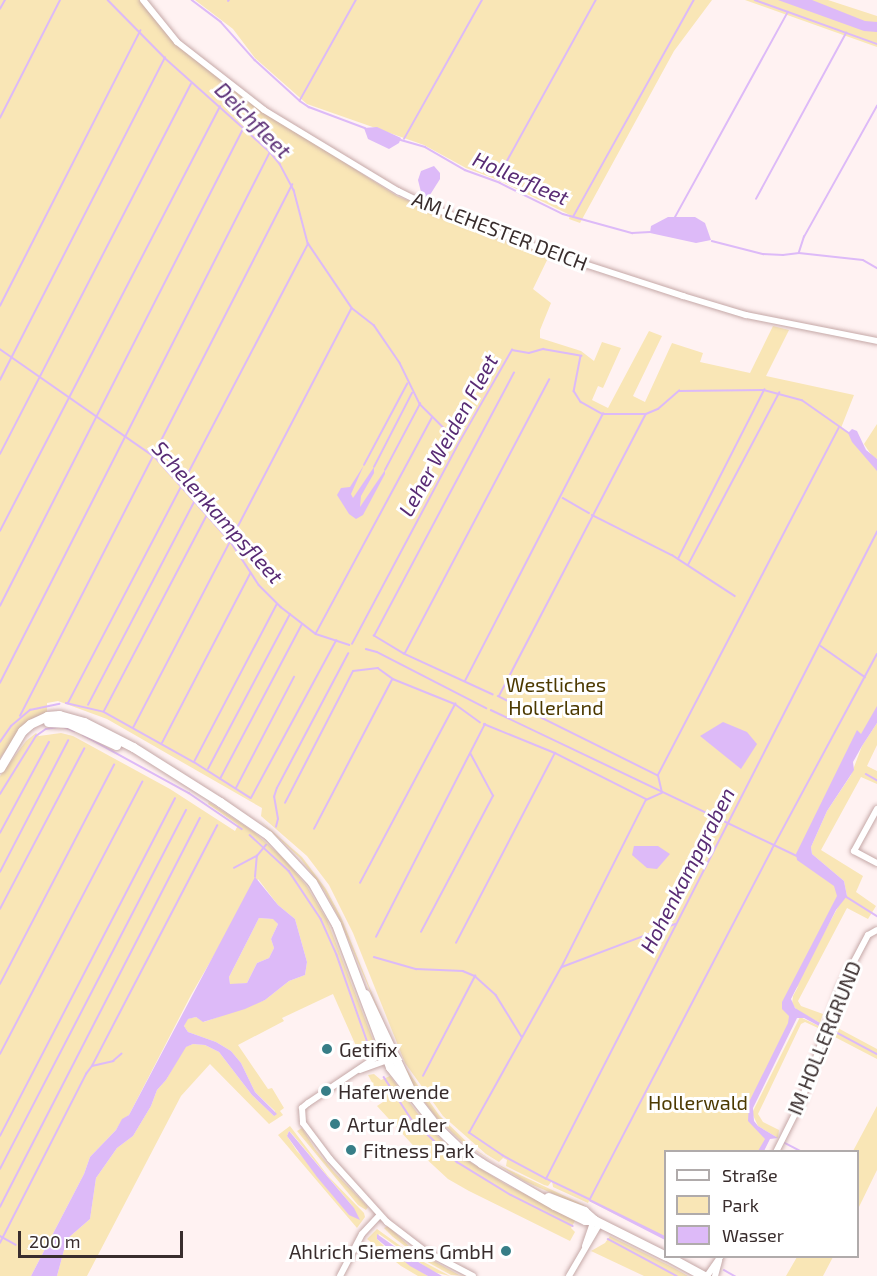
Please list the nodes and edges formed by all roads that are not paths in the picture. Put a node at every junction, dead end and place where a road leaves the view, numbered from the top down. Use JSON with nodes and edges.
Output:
{"nodes":[{"id":1,"x":143,"y":0,"type":"edge"},
{"id":2,"x":877,"y":341,"type":"edge"},
{"id":3,"x":1,"y":766,"type":"edge"},
{"id":4,"x":877,"y":809,"type":"edge"},
{"id":5,"x":877,"y":863,"type":"edge"},
{"id":6,"x":877,"y":930,"type":"edge"},
{"id":7,"x":388,"y":1055,"type":"junction"},
{"id":8,"x":777,"y":1150,"type":"edge"},
{"id":9,"x":380,"y":1215,"type":"junction"},
{"id":10,"x":597,"y":1222,"type":"junction"},
{"id":11,"x":664,"y":1255,"type":"edge"},
{"id":12,"x":670,"y":1258,"type":"edge"},
{"id":13,"x":720,"y":1258,"type":"edge"},
{"id":14,"x":340,"y":1276,"type":"edge"},
{"id":15,"x":473,"y":1276,"type":"edge"},
{"id":16,"x":569,"y":1276,"type":"edge"},
{"id":17,"x":706,"y":1276,"type":"edge"},
{"id":18,"x":715,"y":1276,"type":"edge"}],
"edges":[{"from":1,"to":2,"type":"street","name":"AM LEHESTER DEICH"},
{"from":3,"to":7,"type":"main road"},
{"from":4,"to":5,"type":"street"},
{"from":6,"to":8,"type":"street","name":"IM HOLLERGRUND"},
{"from":7,"to":9,"type":"street"},
{"from":7,"to":10,"type":"main road"},
{"from":9,"to":14,"type":"street"},
{"from":9,"to":15,"type":"street"},
{"from":10,"to":11,"type":"main road"},
{"from":10,"to":16,"type":"street"},
{"from":12,"to":17,"type":"main road"},
{"from":13,"to":17,"type":"street"},
{"from":13,"to":18,"type":"street"}]}
